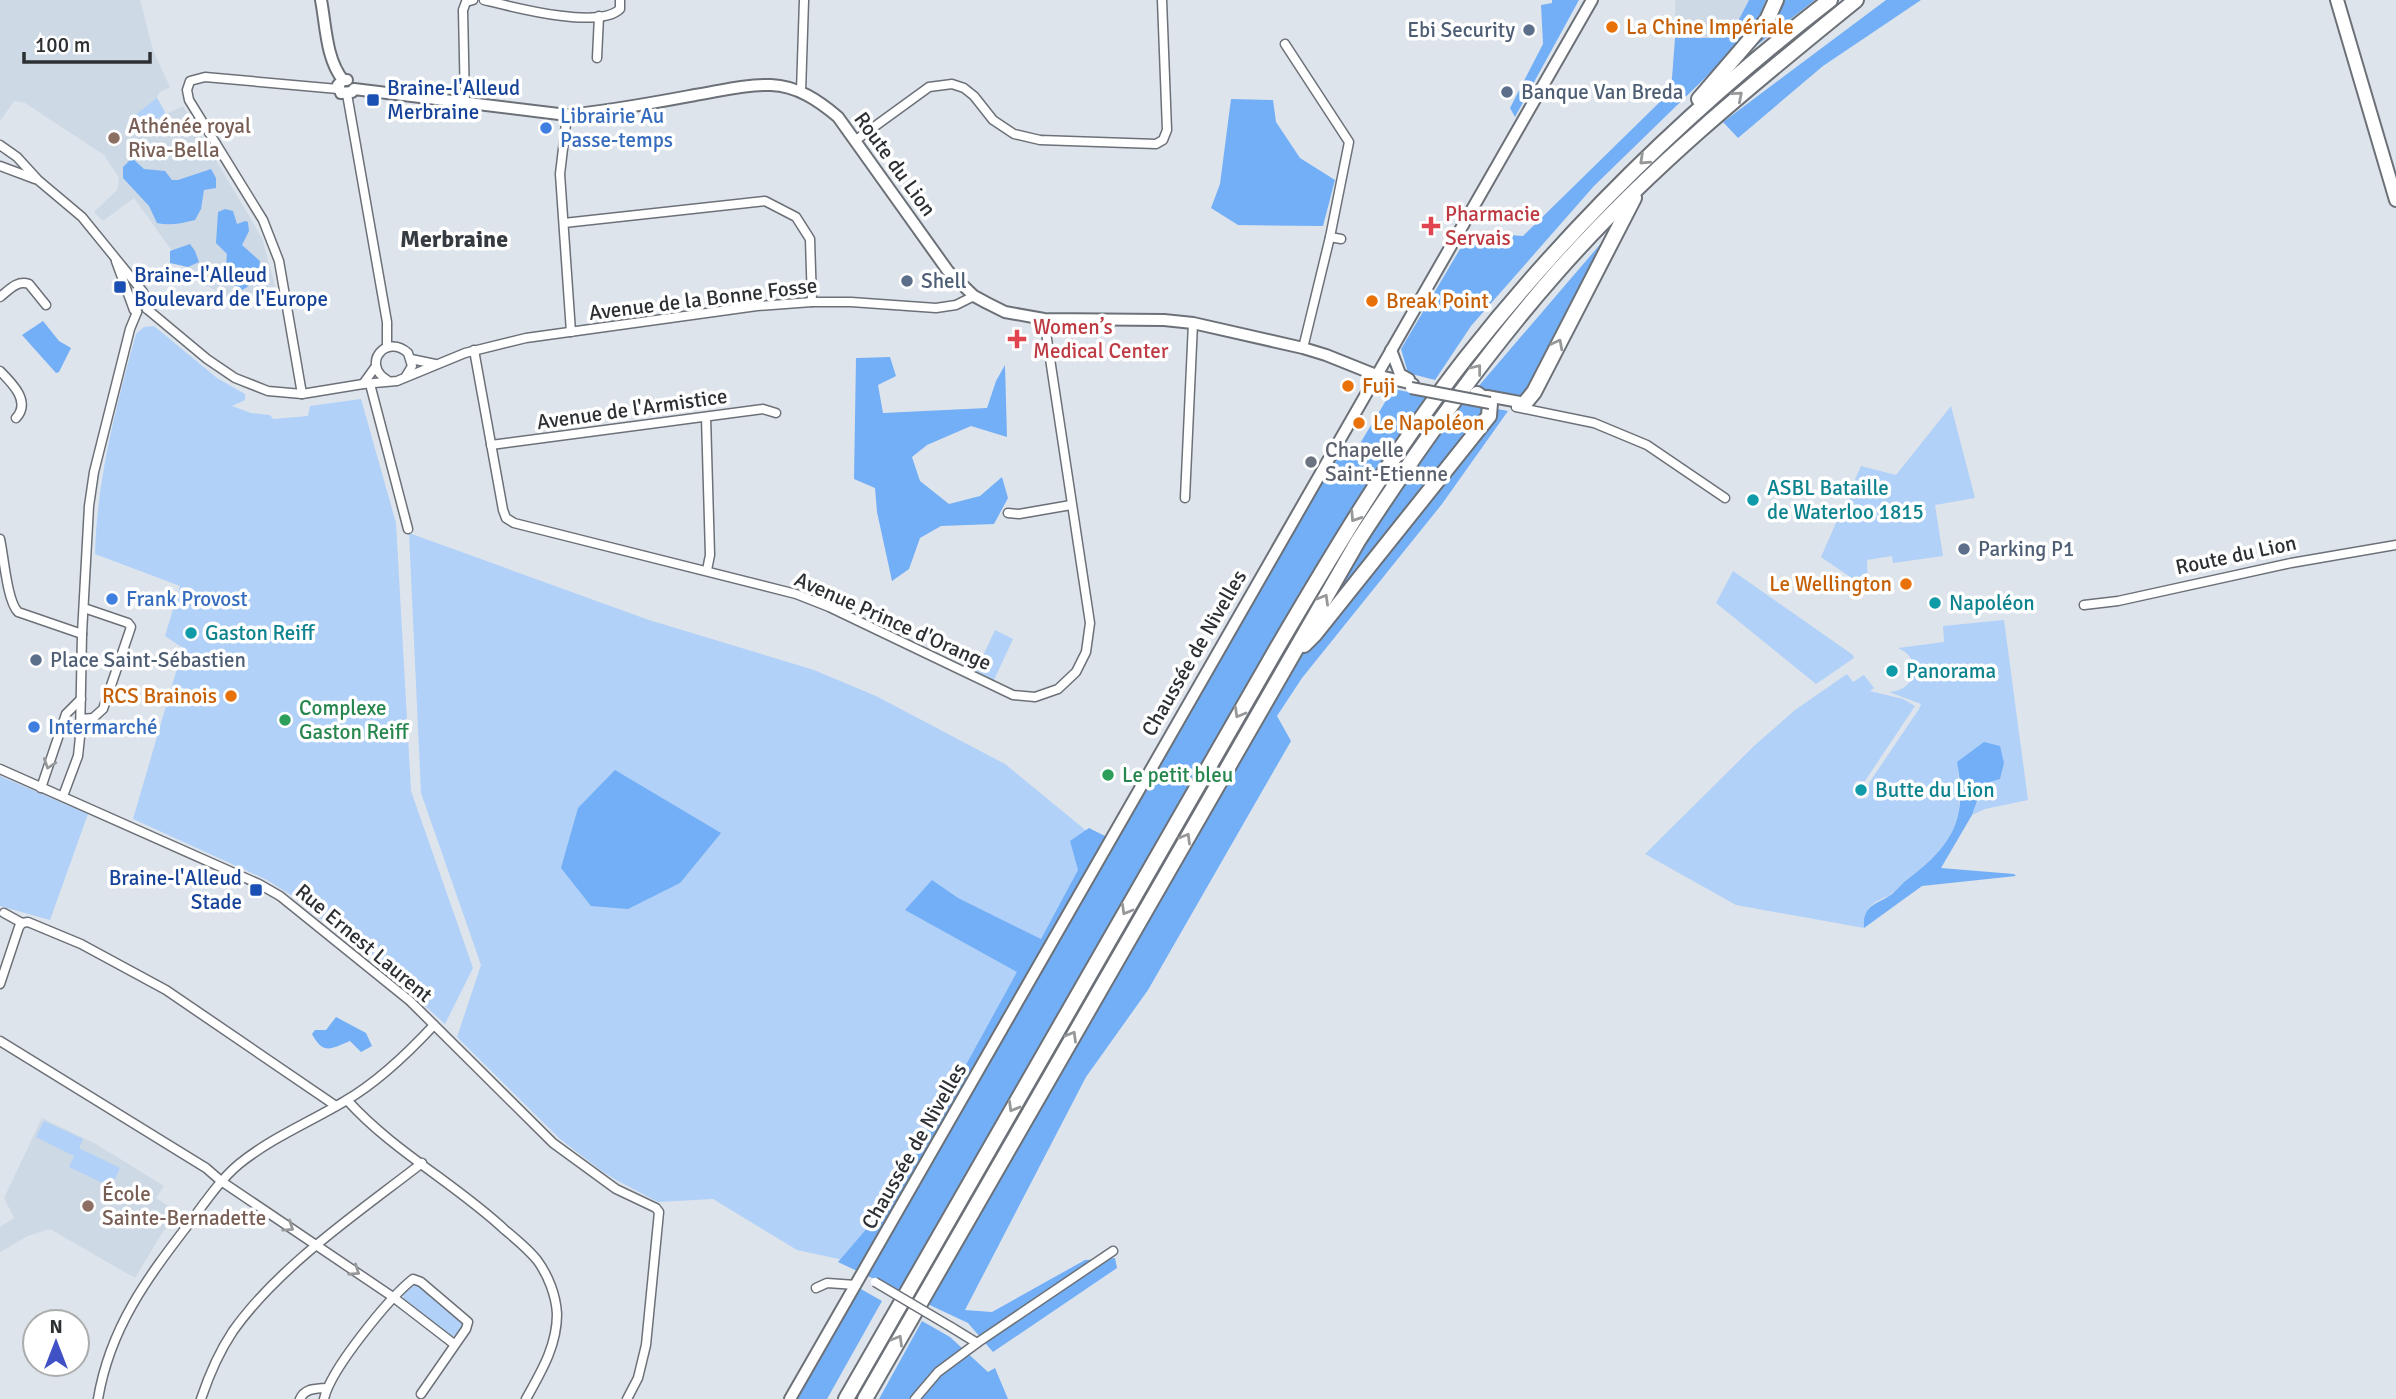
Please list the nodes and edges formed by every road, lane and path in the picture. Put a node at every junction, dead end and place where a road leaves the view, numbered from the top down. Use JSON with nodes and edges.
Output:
{"nodes":[{"id":1,"x":321,"y":0,"type":"edge"},
{"id":2,"x":473,"y":0,"type":"edge"},
{"id":3,"x":484,"y":0,"type":"edge"},
{"id":4,"x":804,"y":0,"type":"edge"},
{"id":5,"x":1162,"y":0,"type":"edge"},
{"id":6,"x":1592,"y":0,"type":"edge"},
{"id":7,"x":1776,"y":0,"type":"edge"},
{"id":8,"x":1830,"y":0,"type":"edge"},
{"id":9,"x":1856,"y":0,"type":"edge"},
{"id":10,"x":2337,"y":0,"type":"edge"},
{"id":11,"x":620,"y":5,"type":"edge"},
{"id":12,"x":599,"y":16,"type":"junction"},
{"id":13,"x":1285,"y":44,"type":"dead end"},
{"id":14,"x":597,"y":58,"type":"dead end"},
{"id":15,"x":345,"y":88,"type":"junction"},
{"id":16,"x":801,"y":92,"type":"junction"},
{"id":17,"x":465,"y":104,"type":"junction"},
{"id":18,"x":1694,"y":113,"type":"junction"},
{"id":19,"x":566,"y":116,"type":"junction"},
{"id":20,"x":856,"y":140,"type":"junction"},
{"id":21,"x":0,"y":145,"type":"edge"},
{"id":22,"x":0,"y":166,"type":"edge"},
{"id":23,"x":38,"y":180,"type":"junction"},
{"id":24,"x":1639,"y":187,"type":"junction"},
{"id":25,"x":2396,"y":199,"type":"edge"},
{"id":26,"x":564,"y":223,"type":"junction"},
{"id":27,"x":1330,"y":237,"type":"junction"},
{"id":28,"x":1341,"y":239,"type":"dead end"},
{"id":29,"x":116,"y":258,"type":"junction"},
{"id":30,"x":974,"y":296,"type":"junction"},
{"id":31,"x":0,"y":298,"type":"edge"},
{"id":32,"x":145,"y":298,"type":"junction"},
{"id":33,"x":132,"y":301,"type":"junction"},
{"id":34,"x":813,"y":302,"type":"junction"},
{"id":35,"x":46,"y":305,"type":"dead end"},
{"id":36,"x":147,"y":309,"type":"junction"},
{"id":37,"x":137,"y":312,"type":"junction"},
{"id":38,"x":1044,"y":319,"type":"junction"},
{"id":39,"x":1193,"y":323,"type":"junction"},
{"id":40,"x":571,"y":332,"type":"junction"},
{"id":41,"x":392,"y":346,"type":"junction"},
{"id":42,"x":1303,"y":348,"type":"junction"},
{"id":43,"x":474,"y":350,"type":"junction"},
{"id":44,"x":1391,"y":351,"type":"junction"},
{"id":45,"x":411,"y":359,"type":"junction"},
{"id":46,"x":438,"y":364,"type":"junction"},
{"id":47,"x":376,"y":366,"type":"junction"},
{"id":48,"x":0,"y":371,"type":"edge"},
{"id":49,"x":1376,"y":375,"type":"junction"},
{"id":50,"x":405,"y":377,"type":"junction"},
{"id":51,"x":387,"y":380,"type":"junction"},
{"id":52,"x":366,"y":384,"type":"junction"},
{"id":53,"x":1416,"y":386,"type":"junction"},
{"id":54,"x":302,"y":394,"type":"junction"},
{"id":55,"x":1485,"y":398,"type":"junction"},
{"id":56,"x":1520,"y":405,"type":"junction"},
{"id":57,"x":776,"y":414,"type":"dead end"},
{"id":58,"x":706,"y":417,"type":"junction"},
{"id":59,"x":16,"y":418,"type":"dead end"},
{"id":60,"x":491,"y":445,"type":"junction"},
{"id":61,"x":1185,"y":498,"type":"dead end"},
{"id":62,"x":1725,"y":498,"type":"dead end"},
{"id":63,"x":1071,"y":505,"type":"junction"},
{"id":64,"x":1008,"y":513,"type":"dead end"},
{"id":65,"x":408,"y":529,"type":"dead end"},
{"id":66,"x":0,"y":539,"type":"edge"},
{"id":67,"x":2396,"y":545,"type":"edge"},
{"id":68,"x":707,"y":570,"type":"junction"},
{"id":69,"x":2084,"y":605,"type":"dead end"},
{"id":70,"x":84,"y":608,"type":"junction"},
{"id":71,"x":82,"y":634,"type":"junction"},
{"id":72,"x":1290,"y":658,"type":"junction"},
{"id":73,"x":80,"y":699,"type":"junction"},
{"id":74,"x":81,"y":719,"type":"junction"},
{"id":75,"x":0,"y":769,"type":"edge"},
{"id":76,"x":41,"y":788,"type":"junction"},
{"id":77,"x":63,"y":796,"type":"junction"},
{"id":78,"x":4,"y":913,"type":"dead end"},
{"id":79,"x":22,"y":923,"type":"junction"},
{"id":80,"x":0,"y":984,"type":"edge"},
{"id":81,"x":434,"y":1025,"type":"junction"},
{"id":82,"x":0,"y":1041,"type":"edge"},
{"id":83,"x":348,"y":1100,"type":"junction"},
{"id":84,"x":336,"y":1106,"type":"junction"},
{"id":85,"x":422,"y":1163,"type":"junction"},
{"id":86,"x":221,"y":1181,"type":"junction"},
{"id":87,"x":317,"y":1245,"type":"junction"},
{"id":88,"x":1113,"y":1251,"type":"dead end"},
{"id":89,"x":859,"y":1280,"type":"junction"},
{"id":90,"x":816,"y":1288,"type":"dead end"},
{"id":91,"x":393,"y":1297,"type":"junction"},
{"id":92,"x":977,"y":1343,"type":"junction"},
{"id":93,"x":454,"y":1344,"type":"junction"},
{"id":94,"x":326,"y":1388,"type":"junction"},
{"id":95,"x":421,"y":1394,"type":"dead end"},
{"id":96,"x":98,"y":1399,"type":"edge"},
{"id":97,"x":201,"y":1399,"type":"edge"},
{"id":98,"x":300,"y":1399,"type":"edge"},
{"id":99,"x":324,"y":1399,"type":"edge"},
{"id":100,"x":526,"y":1399,"type":"edge"},
{"id":101,"x":627,"y":1399,"type":"edge"},
{"id":102,"x":790,"y":1399,"type":"edge"},
{"id":103,"x":846,"y":1399,"type":"edge"},
{"id":104,"x":864,"y":1399,"type":"edge"},
{"id":105,"x":915,"y":1399,"type":"edge"}],
"edges":[{"from":1,"to":15,"type":"main road"},
{"from":2,"to":17,"type":"street"},
{"from":3,"to":12,"type":"street"},
{"from":4,"to":16,"type":"street"},
{"from":5,"to":20,"type":"street"},
{"from":6,"to":44,"type":"main road","name":"Chaussée de Nivelles"},
{"from":7,"to":18,"type":"highway"},
{"from":8,"to":18,"type":"highway"},
{"from":24,"to":9,"type":"highway","one_way":true},
{"from":10,"to":25,"type":"main road"},
{"from":11,"to":12,"type":"street"},
{"from":12,"to":14,"type":"street"},
{"from":13,"to":27,"type":"street"},
{"from":15,"to":17,"type":"main road","name":"Route du Lion"},
{"from":15,"to":41,"type":"street"},
{"from":15,"to":54,"type":"street"},
{"from":16,"to":19,"type":"main road","name":"Route du Lion"},
{"from":16,"to":20,"type":"main road","name":"Route du Lion"},
{"from":17,"to":19,"type":"main road","name":"Route du Lion"},
{"from":18,"to":103,"type":"highway","one_way":true},
{"from":19,"to":26,"type":"street"},
{"from":20,"to":30,"type":"main road","name":"Route du Lion"},
{"from":21,"to":23,"type":"street"},
{"from":22,"to":23,"type":"street"},
{"from":23,"to":29,"type":"street"},
{"from":56,"to":24,"type":"highway","one_way":true},
{"from":72,"to":24,"type":"highway","one_way":true},
{"from":26,"to":34,"type":"street"},
{"from":26,"to":40,"type":"street"},
{"from":27,"to":28,"type":"street"},
{"from":27,"to":42,"type":"street"},
{"from":29,"to":32,"type":"street"},
{"from":29,"to":33,"type":"street"},
{"from":30,"to":34,"type":"street","name":"Avenue de la Bonne Fosse"},
{"from":30,"to":38,"type":"main road","name":"Route du Lion"},
{"from":31,"to":35,"type":"street"},
{"from":32,"to":33,"type":"street"},
{"from":32,"to":36,"type":"street"},
{"from":33,"to":37,"type":"street"},
{"from":34,"to":40,"type":"street","name":"Avenue de la Bonne Fosse"},
{"from":36,"to":37,"type":"street"},
{"from":36,"to":54,"type":"street"},
{"from":37,"to":70,"type":"street"},
{"from":38,"to":39,"type":"main road","name":"Route du Lion"},
{"from":38,"to":63,"type":"street","name":"Avenue Prince d'Orange"},
{"from":39,"to":42,"type":"main road","name":"Route du Lion"},
{"from":39,"to":61,"type":"street"},
{"from":40,"to":43,"type":"street","name":"Avenue de la Bonne Fosse"},
{"from":41,"to":45,"type":"street"},
{"from":41,"to":47,"type":"street"},
{"from":42,"to":49,"type":"main road","name":"Route du Lion"},
{"from":43,"to":46,"type":"street","name":"Avenue de la Bonne Fosse"},
{"from":43,"to":60,"type":"street","name":"Avenue Prince d'Orange"},
{"from":44,"to":49,"type":"main road","name":"Chaussée de Nivelles"},
{"from":44,"to":53,"type":"main road","name":"Route du Lion"},
{"from":45,"to":46,"type":"street"},
{"from":45,"to":50,"type":"street"},
{"from":46,"to":50,"type":"street","name":"Avenue de la Bonne Fosse"},
{"from":47,"to":51,"type":"street"},
{"from":47,"to":52,"type":"street"},
{"from":48,"to":59,"type":"street"},
{"from":49,"to":53,"type":"main road","name":"Route du Lion"},
{"from":49,"to":89,"type":"main road","name":"Chaussée de Nivelles"},
{"from":50,"to":51,"type":"street"},
{"from":51,"to":52,"type":"street"},
{"from":52,"to":54,"type":"street"},
{"from":52,"to":65,"type":"street"},
{"from":53,"to":55,"type":"main road","name":"Route du Lion","bridge":true},
{"from":53,"to":55,"type":"main road","name":"Route du Lion","bridge":true},
{"from":55,"to":56,"type":"main road","name":"Route du Lion"},
{"from":55,"to":72,"type":"highway"},
{"from":56,"to":62,"type":"street","name":"Route du Lion"},
{"from":57,"to":58,"type":"street","name":"Avenue de l'Armistice"},
{"from":58,"to":60,"type":"street","name":"Avenue de l'Armistice"},
{"from":58,"to":68,"type":"street"},
{"from":60,"to":68,"type":"street","name":"Avenue Prince d'Orange"},
{"from":63,"to":64,"type":"street"},
{"from":63,"to":68,"type":"street","name":"Avenue Prince d'Orange"},
{"from":66,"to":71,"type":"street"},
{"from":67,"to":69,"type":"street","name":"Route du Lion"},
{"from":70,"to":71,"type":"street"},
{"from":70,"to":74,"type":"street"},
{"from":71,"to":73,"type":"street"},
{"from":104,"to":72,"type":"highway","one_way":true},
{"from":73,"to":74,"type":"street"},
{"from":73,"to":76,"type":"street","one_way":true},
{"from":74,"to":77,"type":"street"},
{"from":75,"to":76,"type":"street","name":"Rue Ernest Laurent"},
{"from":76,"to":77,"type":"street","name":"Rue Ernest Laurent"},
{"from":77,"to":81,"type":"street","name":"Rue Ernest Laurent"},
{"from":78,"to":79,"type":"street"},
{"from":79,"to":80,"type":"street"},
{"from":79,"to":84,"type":"street"},
{"from":81,"to":83,"type":"street"},
{"from":81,"to":101,"type":"street","name":"Rue Ernest Laurent"},
{"from":82,"to":86,"type":"street"},
{"from":83,"to":84,"type":"street"},
{"from":83,"to":85,"type":"street"},
{"from":84,"to":86,"type":"street"},
{"from":85,"to":87,"type":"street"},
{"from":85,"to":100,"type":"street"},
{"from":86,"to":87,"type":"street","one_way":true},
{"from":86,"to":96,"type":"street"},
{"from":87,"to":91,"type":"street","one_way":true},
{"from":87,"to":97,"type":"street"},
{"from":88,"to":92,"type":"street"},
{"from":89,"to":90,"type":"street"},
{"from":89,"to":92,"type":"street","bridge":true},
{"from":89,"to":102,"type":"main road","name":"Chaussée de Nivelles"},
{"from":91,"to":93,"type":"street"},
{"from":91,"to":93,"type":"street"},
{"from":91,"to":94,"type":"street"},
{"from":92,"to":105,"type":"street"},
{"from":93,"to":95,"type":"street"},
{"from":94,"to":98,"type":"street"},
{"from":94,"to":99,"type":"street"}]}
